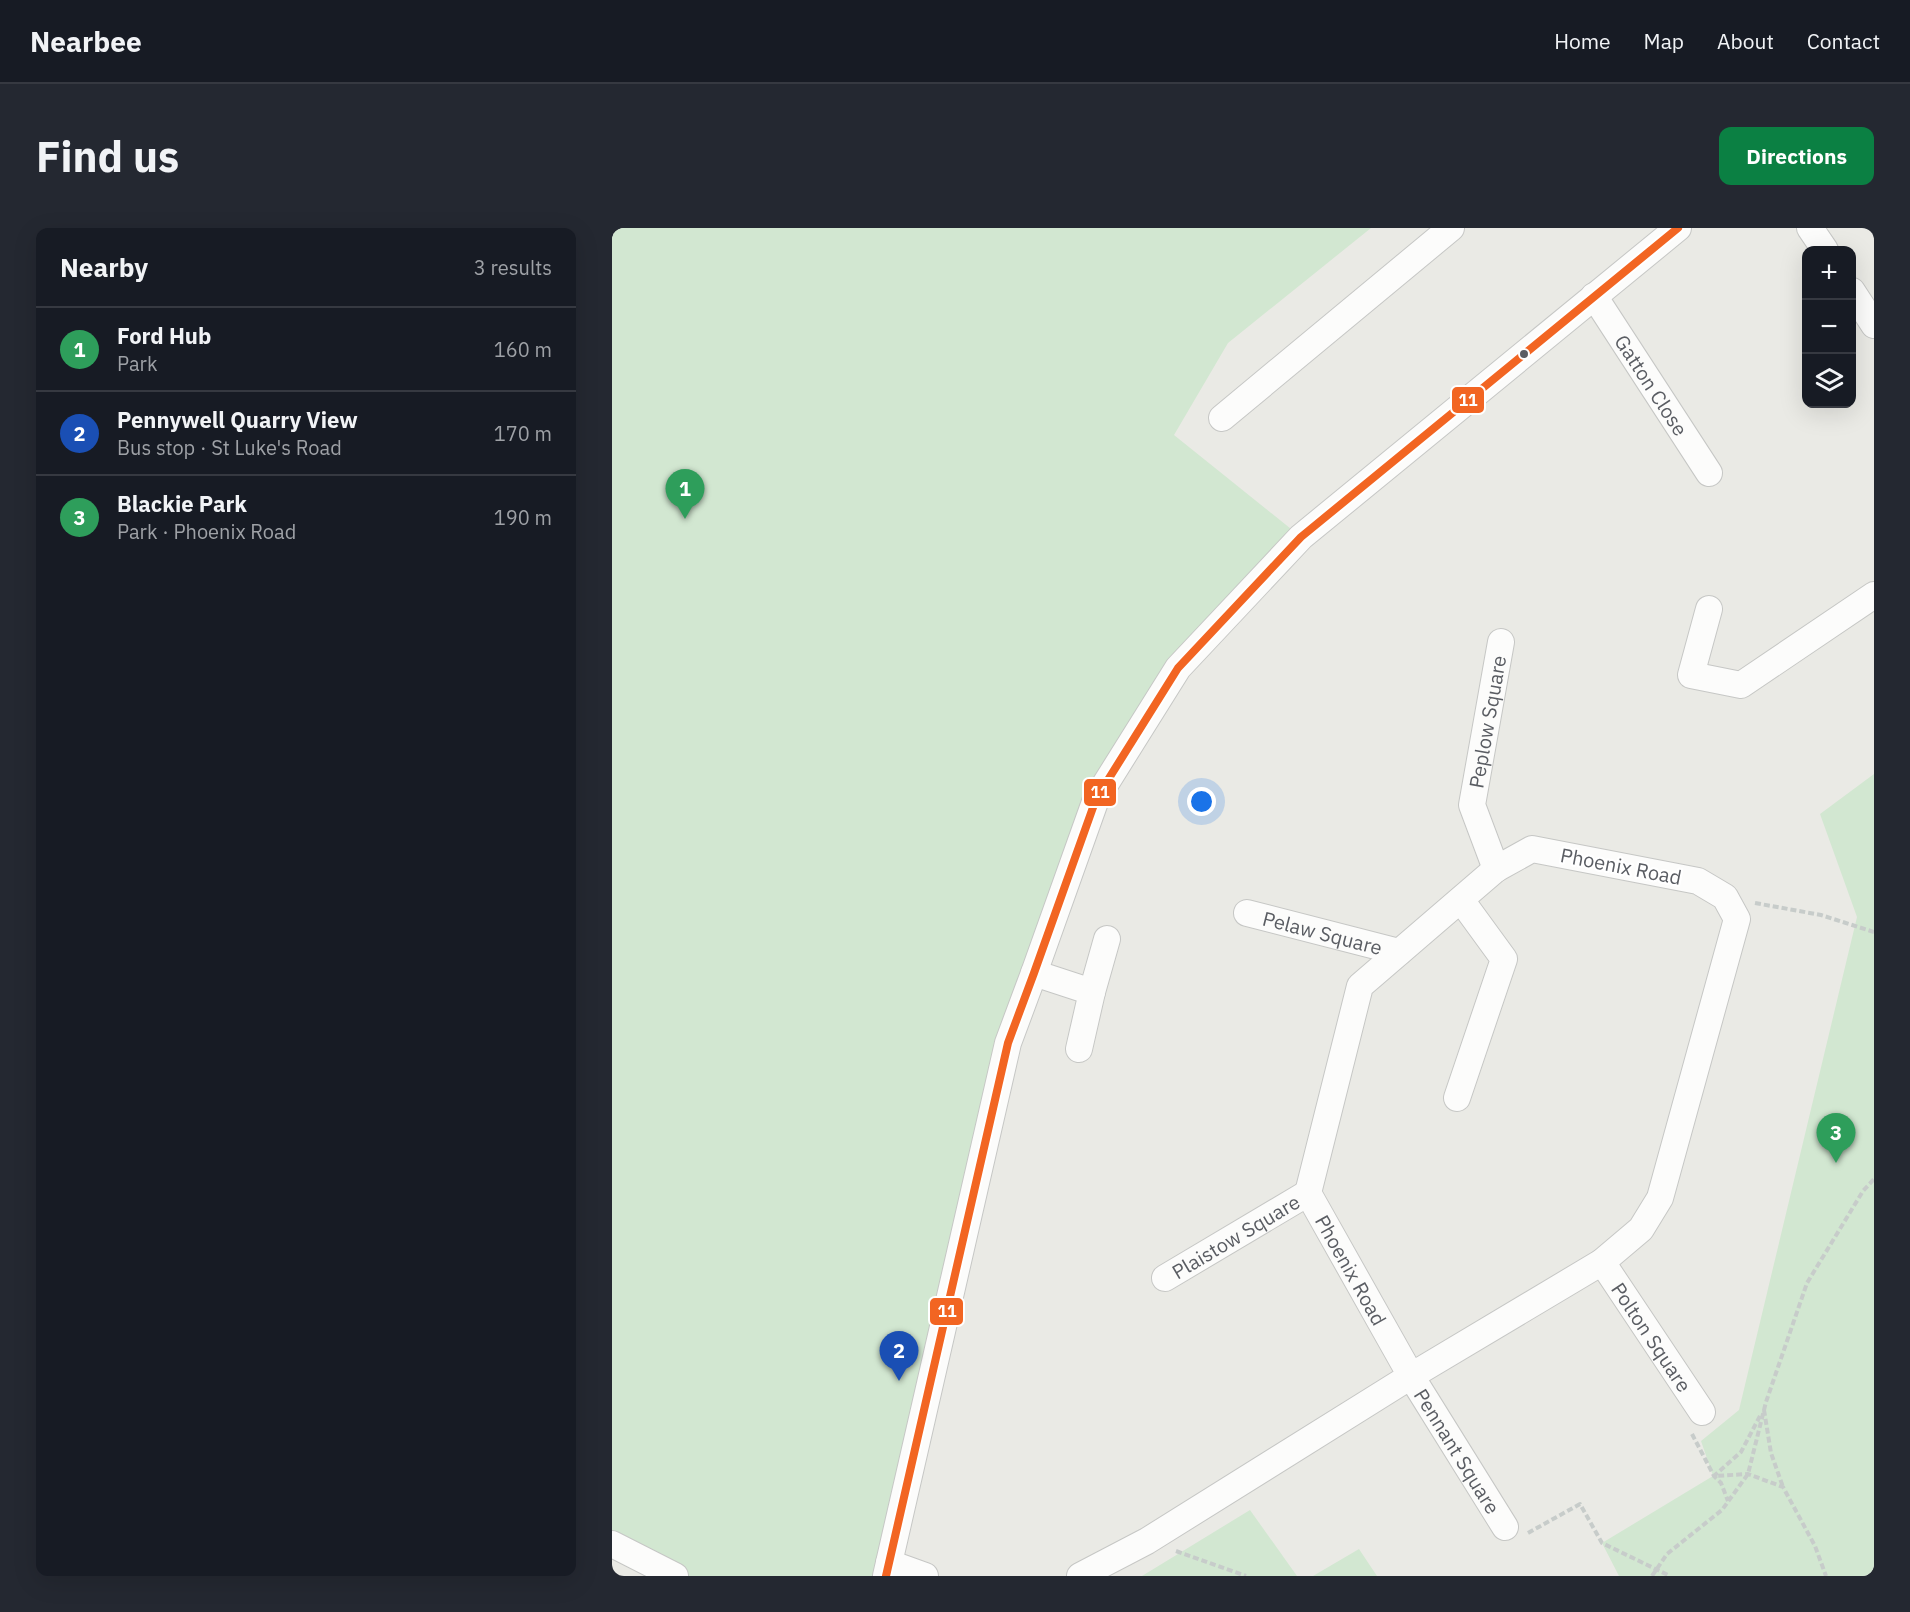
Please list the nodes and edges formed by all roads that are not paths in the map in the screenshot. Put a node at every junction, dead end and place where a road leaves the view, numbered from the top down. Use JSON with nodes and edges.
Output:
{"nodes":[{"id":1,"x":1451,"y":228,"type":"edge"},
{"id":2,"x":1678,"y":228,"type":"edge"},
{"id":3,"x":1810,"y":228,"type":"edge"},
{"id":4,"x":1822,"y":246,"type":"edge"},
{"id":5,"x":1594,"y":296,"type":"junction"},
{"id":6,"x":1856,"y":298,"type":"edge"},
{"id":7,"x":1874,"y":325,"type":"edge"},
{"id":8,"x":1222,"y":418,"type":"dead end"},
{"id":9,"x":1709,"y":473,"type":"dead end"},
{"id":10,"x":1874,"y":595,"type":"edge"},
{"id":11,"x":1709,"y":609,"type":"dead end"},
{"id":12,"x":1501,"y":642,"type":"dead end"},
{"id":13,"x":1496,"y":869,"type":"junction"},
{"id":14,"x":1461,"y":900,"type":"junction"},
{"id":15,"x":1247,"y":913,"type":"dead end"},
{"id":16,"x":1107,"y":939,"type":"dead end"},
{"id":17,"x":1400,"y":952,"type":"junction"},
{"id":18,"x":1034,"y":973,"type":"junction"},
{"id":19,"x":1092,"y":992,"type":"junction"},
{"id":20,"x":1079,"y":1049,"type":"dead end"},
{"id":21,"x":1457,"y":1098,"type":"dead end"},
{"id":22,"x":1308,"y":1193,"type":"junction"},
{"id":23,"x":1602,"y":1262,"type":"junction"},
{"id":24,"x":1165,"y":1278,"type":"dead end"},
{"id":25,"x":1411,"y":1376,"type":"junction"},
{"id":26,"x":1702,"y":1412,"type":"road end"},
{"id":27,"x":1505,"y":1527,"type":"road end"},
{"id":28,"x":612,"y":1544,"type":"edge"},
{"id":29,"x":887,"y":1569,"type":"edge"},
{"id":30,"x":675,"y":1576,"type":"edge"},
{"id":31,"x":925,"y":1576,"type":"edge"},
{"id":32,"x":1080,"y":1576,"type":"edge"}],
"edges":[{"from":1,"to":8,"type":"street"},
{"from":2,"to":5,"type":"street"},
{"from":3,"to":4,"type":"street"},
{"from":5,"to":9,"type":"street","name":"Gatton Close"},
{"from":5,"to":18,"type":"street"},
{"from":6,"to":7,"type":"street"},
{"from":10,"to":11,"type":"street"},
{"from":12,"to":13,"type":"street","name":"Peplow Square"},
{"from":13,"to":14,"type":"street","name":"Phoenix Road"},
{"from":13,"to":23,"type":"street","name":"Phoenix Road"},
{"from":14,"to":17,"type":"street","name":"Phoenix Road"},
{"from":14,"to":21,"type":"street"},
{"from":15,"to":17,"type":"street","name":"Pelaw Square"},
{"from":16,"to":19,"type":"street"},
{"from":17,"to":22,"type":"street","name":"Phoenix Road"},
{"from":18,"to":19,"type":"street"},
{"from":18,"to":29,"type":"street"},
{"from":19,"to":20,"type":"street"},
{"from":22,"to":24,"type":"street","name":"Plaistow Square"},
{"from":22,"to":25,"type":"street","name":"Phoenix Road"},
{"from":23,"to":25,"type":"street"},
{"from":23,"to":26,"type":"street","name":"Polton Square"},
{"from":25,"to":27,"type":"street","name":"Pennant Square"},
{"from":25,"to":32,"type":"street"},
{"from":28,"to":30,"type":"street"},
{"from":29,"to":31,"type":"street"}]}
